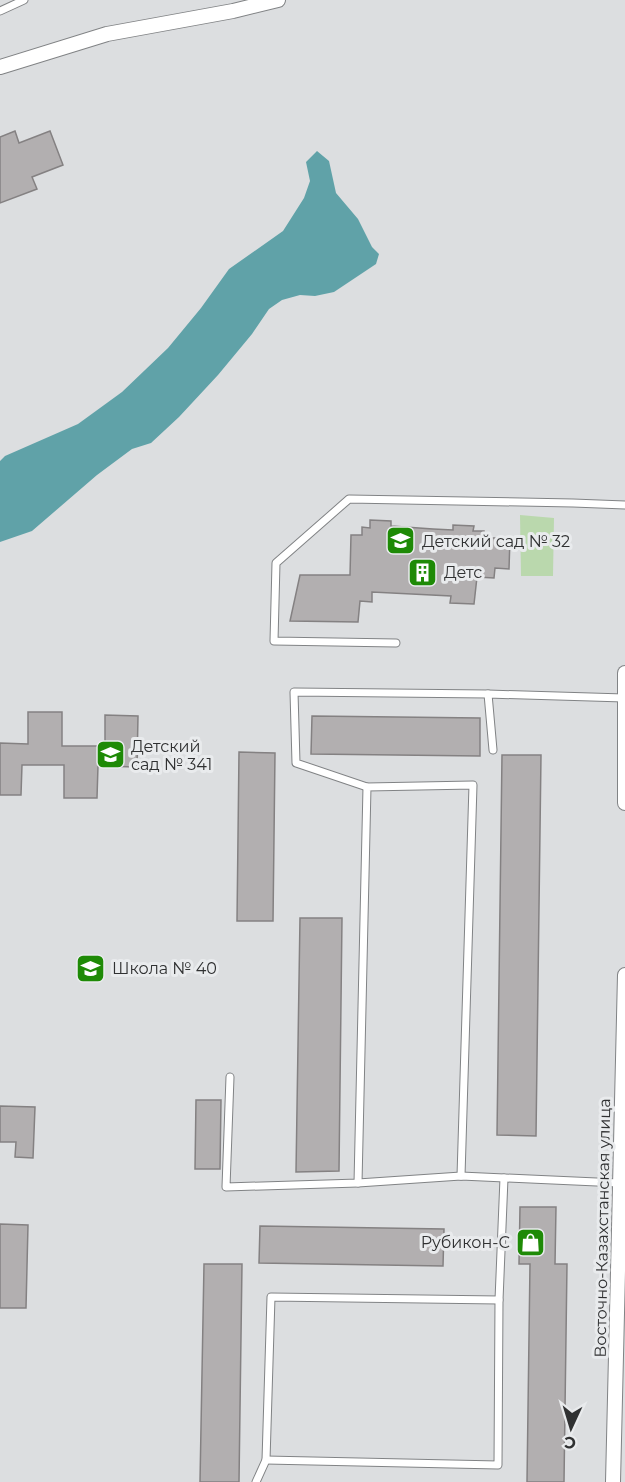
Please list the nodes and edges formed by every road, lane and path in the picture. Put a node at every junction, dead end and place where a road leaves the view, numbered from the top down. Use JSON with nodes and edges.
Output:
{"nodes":[{"id":1,"x":24,"y":0,"type":"edge"},
{"id":2,"x":278,"y":0,"type":"edge"},
{"id":3,"x":0,"y":10,"type":"edge"},
{"id":4,"x":0,"y":67,"type":"edge"},
{"id":5,"x":625,"y":505,"type":"edge"},
{"id":6,"x":396,"y":643,"type":"dead end"},
{"id":7,"x":625,"y":673,"type":"edge"},
{"id":8,"x":488,"y":694,"type":"junction"},
{"id":9,"x":624,"y":698,"type":"edge"},
{"id":10,"x":493,"y":750,"type":"dead end"},
{"id":11,"x":368,"y":788,"type":"junction"},
{"id":12,"x":625,"y":803,"type":"edge"},
{"id":13,"x":625,"y":975,"type":"edge"},
{"id":14,"x":230,"y":1077,"type":"dead end"},
{"id":15,"x":461,"y":1176,"type":"junction"},
{"id":16,"x":504,"y":1178,"type":"junction"},
{"id":17,"x":358,"y":1183,"type":"junction"},
{"id":18,"x":620,"y":1183,"type":"junction"},
{"id":19,"x":622,"y":1213,"type":"edge"},
{"id":20,"x":499,"y":1300,"type":"junction"},
{"id":21,"x":266,"y":1460,"type":"junction"},
{"id":22,"x":256,"y":1482,"type":"edge"},
{"id":23,"x":613,"y":1482,"type":"edge"}],
"edges":[{"from":1,"to":3,"type":"lane"},
{"from":2,"to":4,"type":"street"},
{"from":5,"to":6,"type":"lane"},
{"from":7,"to":9,"type":"street"},
{"from":8,"to":9,"type":"lane"},
{"from":8,"to":10,"type":"lane"},
{"from":8,"to":11,"type":"lane"},
{"from":9,"to":12,"type":"street"},
{"from":11,"to":15,"type":"lane"},
{"from":11,"to":17,"type":"lane"},
{"from":13,"to":18,"type":"street","name":"Восточно-Казахстанская улица"},
{"from":14,"to":17,"type":"lane"},
{"from":15,"to":16,"type":"lane"},
{"from":15,"to":17,"type":"lane"},
{"from":16,"to":18,"type":"lane"},
{"from":16,"to":20,"type":"lane"},
{"from":18,"to":19,"type":"street","name":"Восточно-Казахстанская улица"},
{"from":19,"to":23,"type":"street","name":"Восточно-Казахстанская улица"},
{"from":20,"to":21,"type":"lane"},
{"from":20,"to":21,"type":"lane"},
{"from":21,"to":22,"type":"lane"}]}
